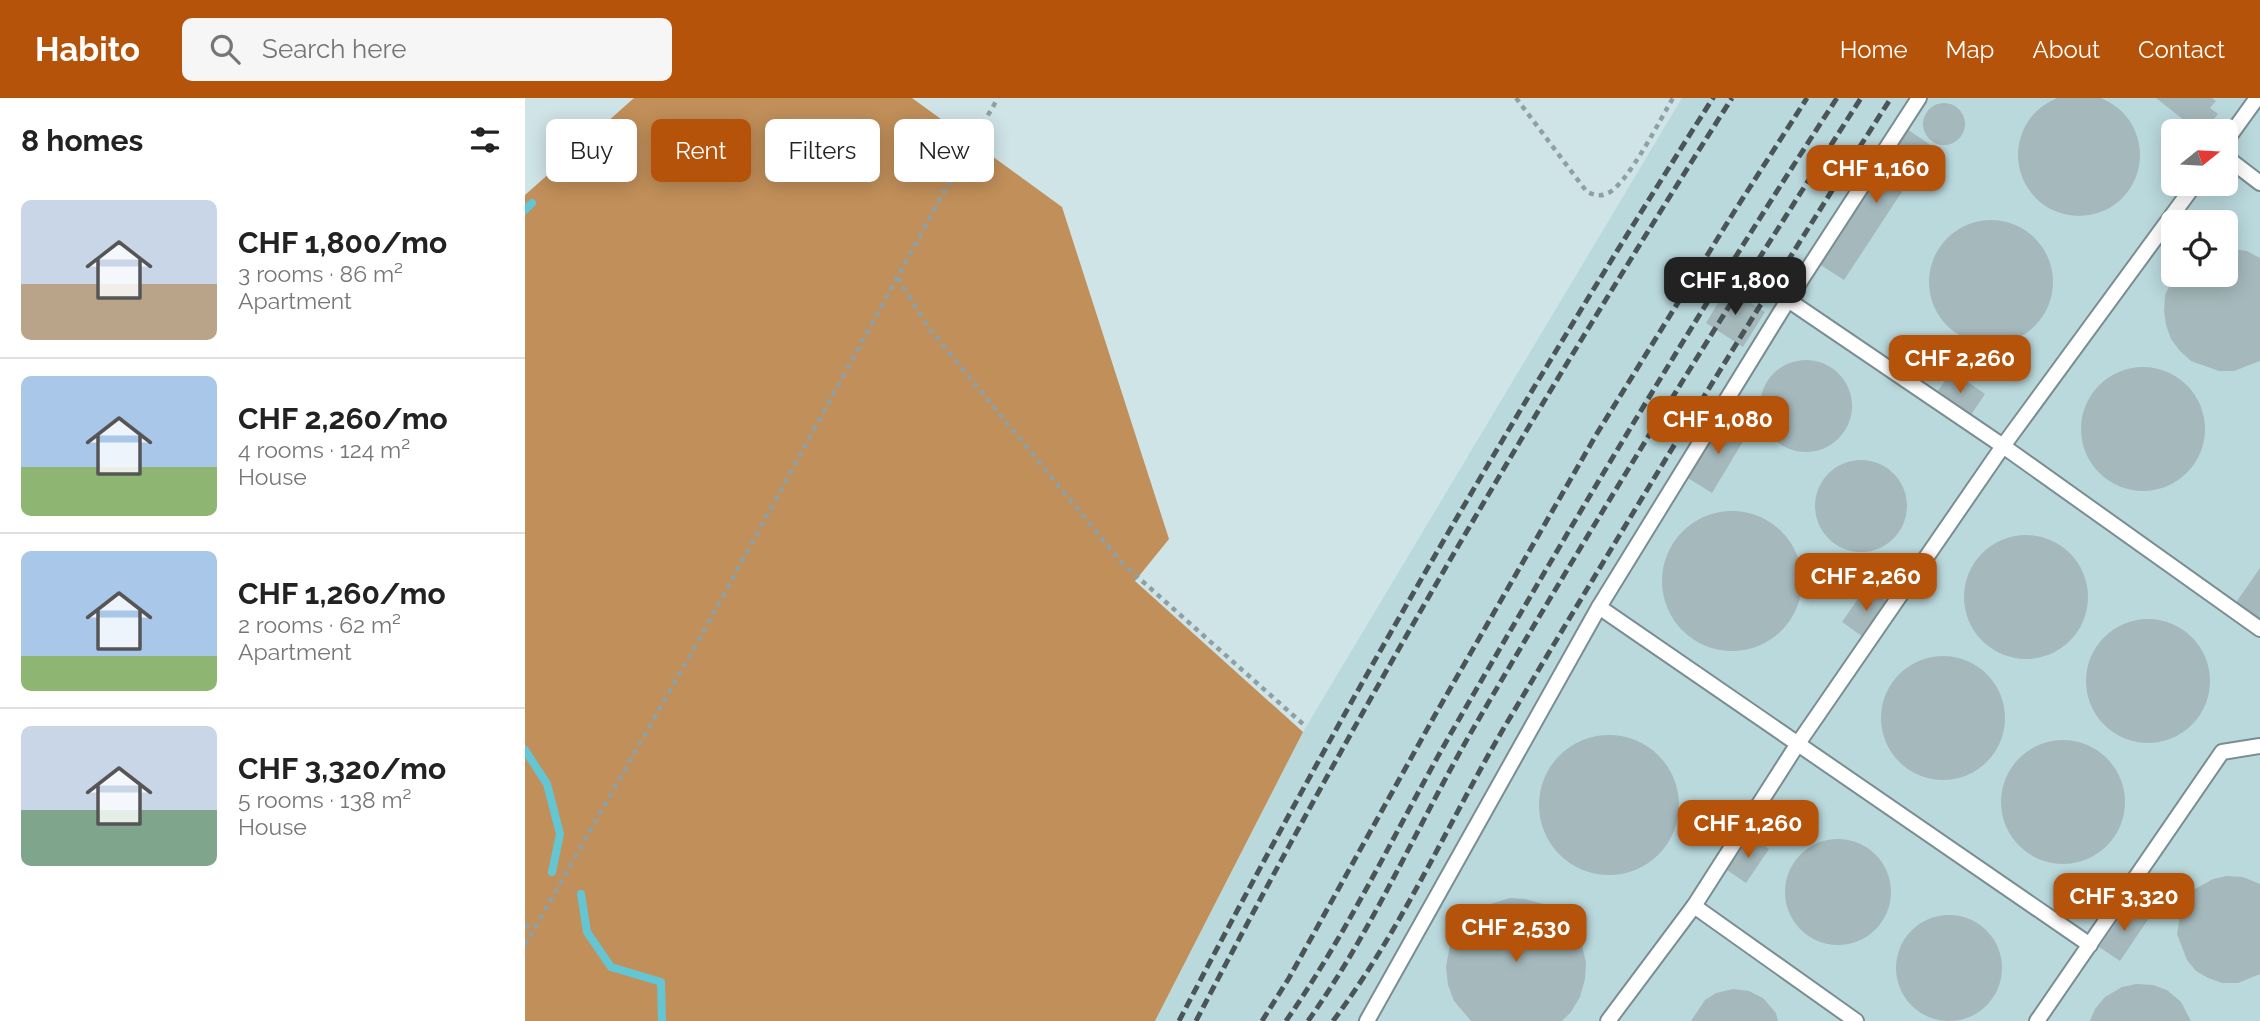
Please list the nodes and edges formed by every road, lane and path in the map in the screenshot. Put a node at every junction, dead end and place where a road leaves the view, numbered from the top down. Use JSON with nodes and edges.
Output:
{"nodes":[{"id":1,"x":998,"y":98,"type":"edge"},
{"id":2,"x":1516,"y":98,"type":"edge"},
{"id":3,"x":1673,"y":98,"type":"edge"},
{"id":4,"x":1919,"y":98,"type":"edge"},
{"id":5,"x":2257,"y":98,"type":"edge"},
{"id":6,"x":2238,"y":124,"type":"edge"},
{"id":7,"x":2238,"y":167,"type":"edge"},
{"id":8,"x":2260,"y":183,"type":"edge"},
{"id":9,"x":2186,"y":196,"type":"edge"},
{"id":10,"x":897,"y":278,"type":"junction"},
{"id":11,"x":1788,"y":300,"type":"junction"},
{"id":12,"x":2003,"y":446,"type":"junction"},
{"id":13,"x":1599,"y":607,"type":"junction"},
{"id":14,"x":2260,"y":629,"type":"edge"},
{"id":15,"x":1303,"y":724,"type":"dead end"},
{"id":16,"x":1797,"y":745,"type":"junction"},
{"id":17,"x":2260,"y":746,"type":"edge"},
{"id":18,"x":1694,"y":906,"type":"junction"},
{"id":19,"x":525,"y":924,"type":"edge"},
{"id":20,"x":533,"y":931,"type":"junction"},
{"id":21,"x":525,"y":945,"type":"edge"},
{"id":22,"x":2089,"y":945,"type":"junction"},
{"id":23,"x":1367,"y":1021,"type":"edge"},
{"id":24,"x":1608,"y":1021,"type":"edge"},
{"id":25,"x":1856,"y":1021,"type":"edge"},
{"id":26,"x":2037,"y":1021,"type":"edge"}],
"edges":[{"from":1,"to":10,"type":"path"},
{"from":2,"to":3,"type":"path"},
{"from":4,"to":11,"type":"lane"},
{"from":5,"to":6,"type":"lane"},
{"from":7,"to":8,"type":"lane"},
{"from":9,"to":12,"type":"lane"},
{"from":10,"to":15,"type":"path"},
{"from":10,"to":20,"type":"path"},
{"from":11,"to":12,"type":"lane"},
{"from":11,"to":13,"type":"lane"},
{"from":12,"to":14,"type":"lane"},
{"from":12,"to":16,"type":"lane"},
{"from":13,"to":16,"type":"lane"},
{"from":13,"to":23,"type":"lane"},
{"from":16,"to":18,"type":"lane"},
{"from":16,"to":22,"type":"lane"},
{"from":17,"to":22,"type":"lane"},
{"from":18,"to":24,"type":"lane"},
{"from":18,"to":25,"type":"lane"},
{"from":19,"to":20,"type":"path"},
{"from":20,"to":21,"type":"path"},
{"from":22,"to":26,"type":"lane"}]}
